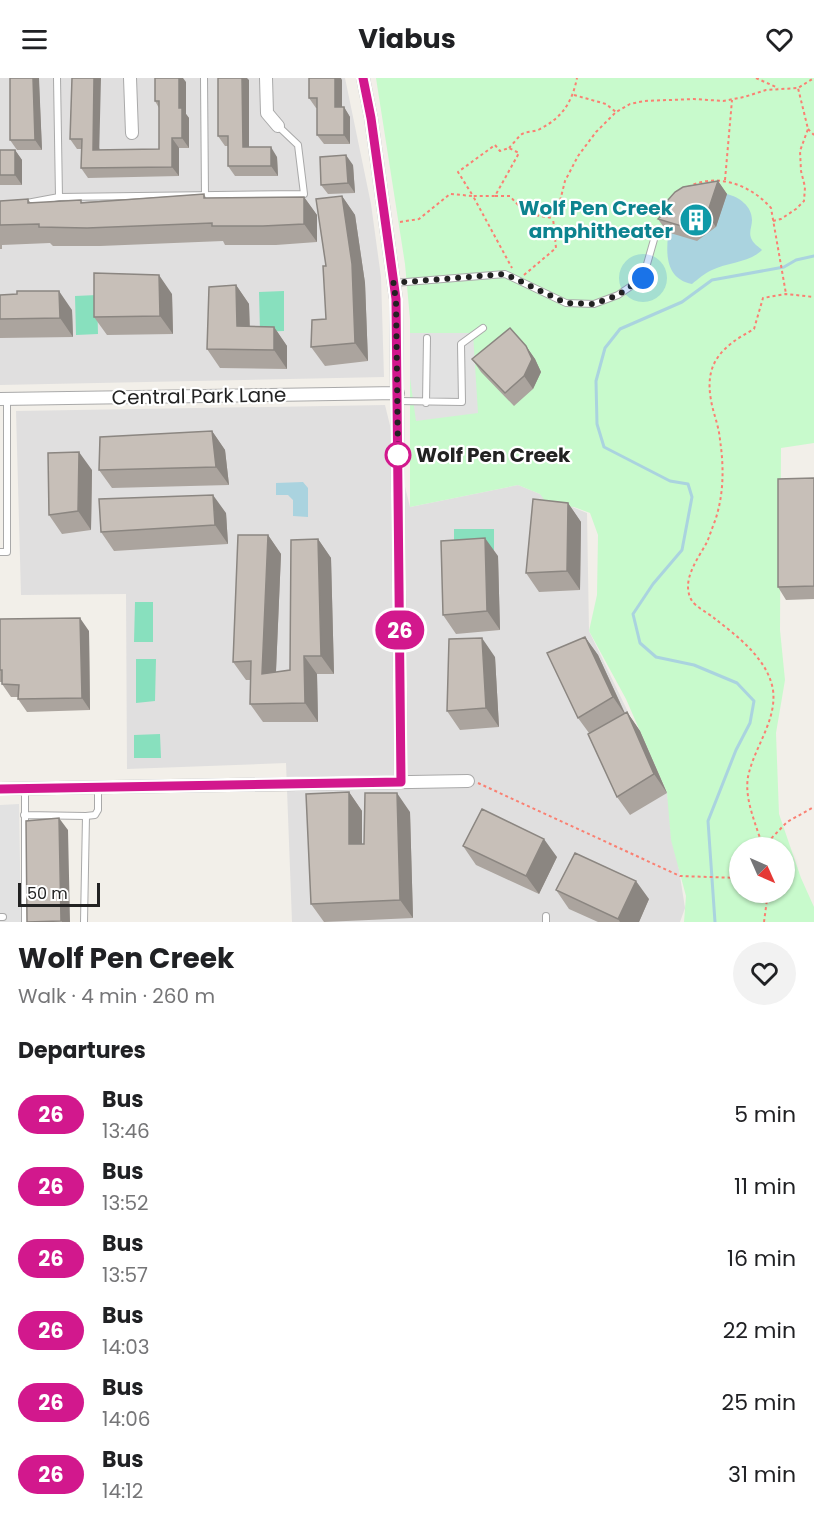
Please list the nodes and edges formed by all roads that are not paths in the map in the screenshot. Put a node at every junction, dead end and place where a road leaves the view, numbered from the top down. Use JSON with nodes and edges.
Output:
{"nodes":[{"id":1,"x":57,"y":78,"type":"edge"},
{"id":2,"x":130,"y":78,"type":"edge"},
{"id":3,"x":204,"y":78,"type":"edge"},
{"id":4,"x":266,"y":78,"type":"edge"},
{"id":5,"x":363,"y":78,"type":"edge"},
{"id":6,"x":278,"y":126,"type":"joint"},
{"id":7,"x":132,"y":133,"type":"dead end"},
{"id":8,"x":205,"y":195,"type":"junction"},
{"id":9,"x":59,"y":197,"type":"junction"},
{"id":10,"x":20,"y":203,"type":"edge"},
{"id":11,"x":657,"y":229,"type":"edge"},
{"id":12,"x":393,"y":283,"type":"junction"},
{"id":13,"x":483,"y":328,"type":"dead end"},
{"id":14,"x":427,"y":338,"type":"dead end"},
{"id":15,"x":398,"y":397,"type":"junction"},
{"id":16,"x":4,"y":399,"type":"edge"},
{"id":17,"x":426,"y":403,"type":"junction"},
{"id":18,"x":3,"y":433,"type":"edge"},
{"id":19,"x":3,"y":463,"type":"edge"},
{"id":20,"x":0,"y":552,"type":"edge"},
{"id":21,"x":468,"y":781,"type":"road end"},
{"id":22,"x":401,"y":782,"type":"junction"},
{"id":23,"x":98,"y":787,"type":"junction"},
{"id":24,"x":25,"y":788,"type":"junction"},
{"id":25,"x":0,"y":789,"type":"edge"},
{"id":26,"x":24,"y":815,"type":"junction"},
{"id":27,"x":86,"y":816,"type":"junction"},
{"id":28,"x":25,"y":922,"type":"edge"},
{"id":29,"x":84,"y":922,"type":"edge"}],
"edges":[{"from":1,"to":9,"type":"lane"},
{"from":2,"to":7,"type":"street"},
{"from":3,"to":8,"type":"lane"},
{"from":4,"to":6,"type":"street"},
{"from":5,"to":12,"type":"street"},
{"from":6,"to":8,"type":"lane"},
{"from":8,"to":9,"type":"lane"},
{"from":9,"to":10,"type":"lane"},
{"from":11,"to":12,"type":"lane"},
{"from":12,"to":15,"type":"street"},
{"from":13,"to":17,"type":"lane"},
{"from":14,"to":17,"type":"lane"},
{"from":15,"to":16,"type":"street","name":"Central Park Lane"},
{"from":15,"to":17,"type":"lane"},
{"from":15,"to":22,"type":"street"},
{"from":16,"to":18,"type":"lane"},
{"from":18,"to":19,"type":"lane"},
{"from":19,"to":20,"type":"lane"},
{"from":21,"to":22,"type":"street"},
{"from":22,"to":23,"type":"street"},
{"from":23,"to":24,"type":"street"},
{"from":23,"to":27,"type":"lane"},
{"from":24,"to":25,"type":"street"},
{"from":24,"to":26,"type":"lane"},
{"from":26,"to":27,"type":"lane"},
{"from":26,"to":28,"type":"lane"},
{"from":27,"to":29,"type":"lane"}]}
